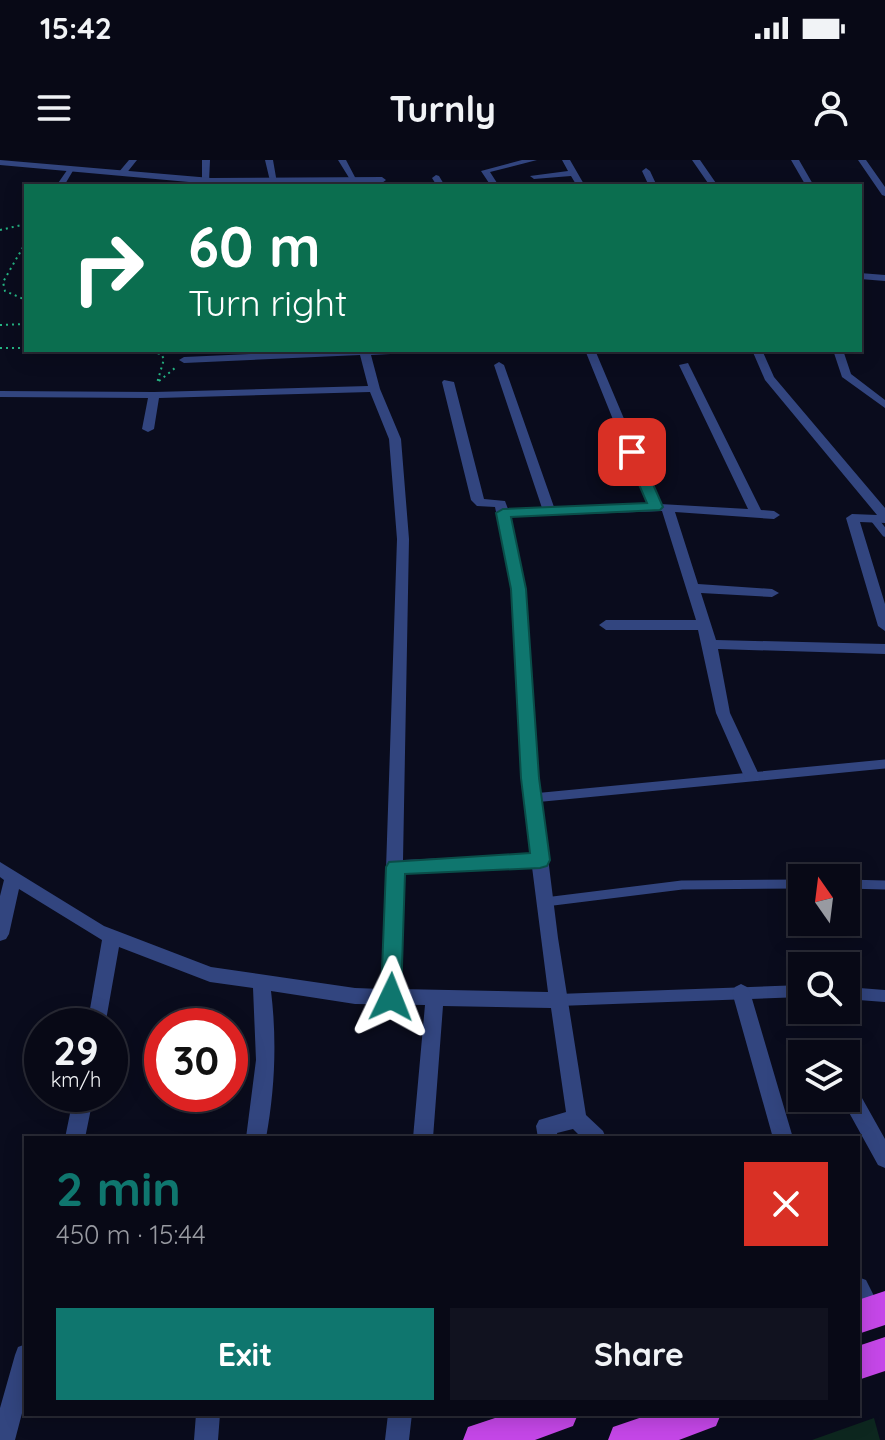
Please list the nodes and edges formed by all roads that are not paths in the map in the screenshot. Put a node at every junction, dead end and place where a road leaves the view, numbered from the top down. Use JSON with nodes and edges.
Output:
{"nodes":[{"id":1,"x":133,"y":160,"type":"edge"},
{"id":2,"x":206,"y":160,"type":"edge"},
{"id":3,"x":269,"y":160,"type":"edge"},
{"id":4,"x":342,"y":160,"type":"edge"},
{"id":5,"x":533,"y":160,"type":"edge"},
{"id":6,"x":566,"y":160,"type":"edge"},
{"id":7,"x":696,"y":160,"type":"edge"},
{"id":8,"x":795,"y":160,"type":"edge"},
{"id":9,"x":862,"y":160,"type":"edge"},
{"id":10,"x":14,"y":161,"type":"edge"},
{"id":11,"x":0,"y":162,"type":"edge"},
{"id":12,"x":496,"y":164,"type":"edge"},
{"id":13,"x":68,"y":165,"type":"edge"},
{"id":14,"x":646,"y":171,"type":"dead end"},
{"id":15,"x":122,"y":173,"type":"junction"},
{"id":16,"x":574,"y":173,"type":"junction"},
{"id":17,"x":534,"y":176,"type":"dead end"},
{"id":18,"x":354,"y":179,"type":"junction"},
{"id":19,"x":206,"y":180,"type":"junction"},
{"id":20,"x":274,"y":181,"type":"junction"},
{"id":21,"x":384,"y":183,"type":"edge"},
{"id":22,"x":61,"y":184,"type":"edge"},
{"id":23,"x":494,"y":184,"type":"edge"},
{"id":24,"x":580,"y":184,"type":"edge"},
{"id":25,"x":652,"y":184,"type":"edge"},
{"id":26,"x":713,"y":184,"type":"edge"},
{"id":27,"x":809,"y":184,"type":"edge"},
{"id":28,"x":885,"y":193,"type":"edge"},
{"id":29,"x":862,"y":276,"type":"edge"},
{"id":30,"x":885,"y":278,"type":"edge"},
{"id":31,"x":365,"y":352,"type":"edge"},
{"id":32,"x":591,"y":352,"type":"edge"},
{"id":33,"x":757,"y":352,"type":"edge"},
{"id":34,"x":839,"y":352,"type":"edge"},
{"id":35,"x":184,"y":360,"type":"dead end"},
{"id":36,"x":499,"y":365,"type":"dead end"},
{"id":37,"x":684,"y":365,"type":"dead end"},
{"id":38,"x":448,"y":382,"type":"dead end"},
{"id":39,"x":374,"y":389,"type":"junction"},
{"id":40,"x":0,"y":394,"type":"edge"},
{"id":41,"x":154,"y":395,"type":"junction"},
{"id":42,"x":885,"y":405,"type":"edge"},
{"id":43,"x":148,"y":429,"type":"dead end"},
{"id":44,"x":661,"y":507,"type":"junction"},
{"id":45,"x":549,"y":510,"type":"junction"},
{"id":46,"x":503,"y":513,"type":"junction"},
{"id":47,"x":756,"y":513,"type":"junction"},
{"id":48,"x":774,"y":515,"type":"dead end"},
{"id":49,"x":881,"y":518,"type":"edge"},
{"id":50,"x":885,"y":533,"type":"edge"},
{"id":51,"x":693,"y":588,"type":"junction"},
{"id":52,"x":772,"y":593,"type":"dead end"},
{"id":53,"x":606,"y":625,"type":"dead end"},
{"id":54,"x":704,"y":625,"type":"junction"},
{"id":55,"x":885,"y":626,"type":"edge"},
{"id":56,"x":710,"y":644,"type":"junction"},
{"id":57,"x":885,"y":649,"type":"edge"},
{"id":58,"x":885,"y":764,"type":"edge"},
{"id":59,"x":752,"y":777,"type":"junction"},
{"id":60,"x":533,"y":798,"type":"junction"},
{"id":61,"x":540,"y":860,"type":"junction"},
{"id":62,"x":396,"y":867,"type":"junction"},
{"id":63,"x":7,"y":873,"type":"edge"},
{"id":64,"x":788,"y":884,"type":"edge"},
{"id":65,"x":860,"y":884,"type":"edge"},
{"id":66,"x":885,"y":885,"type":"edge"},
{"id":67,"x":545,"y":902,"type":"junction"},
{"id":68,"x":0,"y":934,"type":"edge"},
{"id":69,"x":112,"y":936,"type":"junction"},
{"id":70,"x":261,"y":982,"type":"junction"},
{"id":71,"x":788,"y":991,"type":"edge"},
{"id":72,"x":741,"y":992,"type":"junction"},
{"id":73,"x":860,"y":994,"type":"edge"},
{"id":74,"x":885,"y":996,"type":"edge"},
{"id":75,"x":391,"y":997,"type":"junction"},
{"id":76,"x":435,"y":997,"type":"junction"},
{"id":77,"x":558,"y":1000,"type":"junction"},
{"id":78,"x":99,"y":1008,"type":"edge"},
{"id":79,"x":80,"y":1112,"type":"edge"},
{"id":80,"x":859,"y":1112,"type":"edge"},
{"id":81,"x":577,"y":1119,"type":"junction"},
{"id":82,"x":75,"y":1136,"type":"edge"},
{"id":83,"x":256,"y":1136,"type":"edge"},
{"id":84,"x":423,"y":1136,"type":"edge"},
{"id":85,"x":548,"y":1136,"type":"edge"},
{"id":86,"x":594,"y":1136,"type":"edge"},
{"id":87,"x":782,"y":1136,"type":"edge"},
{"id":88,"x":885,"y":1158,"type":"edge"},
{"id":89,"x":885,"y":1354,"type":"edge"},
{"id":90,"x":24,"y":1362,"type":"edge"},
{"id":91,"x":860,"y":1362,"type":"edge"},
{"id":92,"x":208,"y":1416,"type":"edge"},
{"id":93,"x":400,"y":1416,"type":"edge"},
{"id":94,"x":555,"y":1416,"type":"edge"},
{"id":95,"x":698,"y":1416,"type":"edge"},
{"id":96,"x":3,"y":1440,"type":"edge"},
{"id":97,"x":206,"y":1440,"type":"edge"},
{"id":98,"x":397,"y":1440,"type":"edge"},
{"id":99,"x":481,"y":1440,"type":"edge"},
{"id":100,"x":626,"y":1440,"type":"edge"}],
"edges":[{"from":1,"to":15,"type":"street"},
{"from":2,"to":19,"type":"street"},
{"from":3,"to":20,"type":"street"},
{"from":4,"to":18,"type":"street"},
{"from":5,"to":12,"type":"street"},
{"from":6,"to":16,"type":"street"},
{"from":7,"to":26,"type":"street"},
{"from":8,"to":27,"type":"street"},
{"from":9,"to":28,"type":"street"},
{"from":10,"to":11,"type":"street"},
{"from":10,"to":13,"type":"street"},
{"from":12,"to":23,"type":"street"},
{"from":13,"to":15,"type":"street"},
{"from":13,"to":22,"type":"street"},
{"from":14,"to":25,"type":"street"},
{"from":15,"to":19,"type":"street"},
{"from":16,"to":17,"type":"street"},
{"from":16,"to":24,"type":"street"},
{"from":18,"to":20,"type":"street"},
{"from":18,"to":21,"type":"street"},
{"from":19,"to":20,"type":"street"},
{"from":29,"to":30,"type":"street"},
{"from":31,"to":35,"type":"street"},
{"from":31,"to":39,"type":"street"},
{"from":32,"to":44,"type":"street"},
{"from":33,"to":49,"type":"street"},
{"from":34,"to":42,"type":"street"},
{"from":36,"to":45,"type":"street"},
{"from":37,"to":47,"type":"street"},
{"from":38,"to":46,"type":"street"},
{"from":39,"to":41,"type":"street"},
{"from":39,"to":62,"type":"street"},
{"from":40,"to":41,"type":"street"},
{"from":41,"to":43,"type":"street"},
{"from":44,"to":45,"type":"street"},
{"from":44,"to":47,"type":"street"},
{"from":44,"to":51,"type":"street"},
{"from":45,"to":46,"type":"street"},
{"from":46,"to":60,"type":"street"},
{"from":47,"to":48,"type":"street"},
{"from":49,"to":50,"type":"lane"},
{"from":49,"to":55,"type":"street"},
{"from":51,"to":52,"type":"street"},
{"from":51,"to":54,"type":"street"},
{"from":53,"to":54,"type":"street"},
{"from":54,"to":56,"type":"street"},
{"from":56,"to":57,"type":"street"},
{"from":56,"to":59,"type":"street"},
{"from":58,"to":59,"type":"lane"},
{"from":59,"to":60,"type":"lane"},
{"from":60,"to":61,"type":"street"},
{"from":61,"to":62,"type":"street"},
{"from":61,"to":67,"type":"street"},
{"from":62,"to":75,"type":"street"},
{"from":63,"to":68,"type":"street"},
{"from":63,"to":69,"type":"street"},
{"from":64,"to":67,"type":"lane"},
{"from":65,"to":66,"type":"lane"},
{"from":67,"to":77,"type":"street"},
{"from":69,"to":70,"type":"street"},
{"from":69,"to":78,"type":"street"},
{"from":70,"to":75,"type":"street"},
{"from":70,"to":83,"type":"street"},
{"from":71,"to":72,"type":"lane"},
{"from":72,"to":77,"type":"lane"},
{"from":72,"to":87,"type":"street"},
{"from":73,"to":74,"type":"lane"},
{"from":75,"to":76,"type":"street"},
{"from":76,"to":77,"type":"street"},
{"from":76,"to":84,"type":"street"},
{"from":77,"to":81,"type":"street"},
{"from":79,"to":82,"type":"street"},
{"from":80,"to":88,"type":"street"},
{"from":81,"to":85,"type":"street"},
{"from":81,"to":86,"type":"street"},
{"from":89,"to":91,"type":"highway"},
{"from":90,"to":96,"type":"street"},
{"from":92,"to":97,"type":"street"},
{"from":93,"to":98,"type":"street"},
{"from":94,"to":99,"type":"highway"},
{"from":95,"to":100,"type":"highway"}]}
